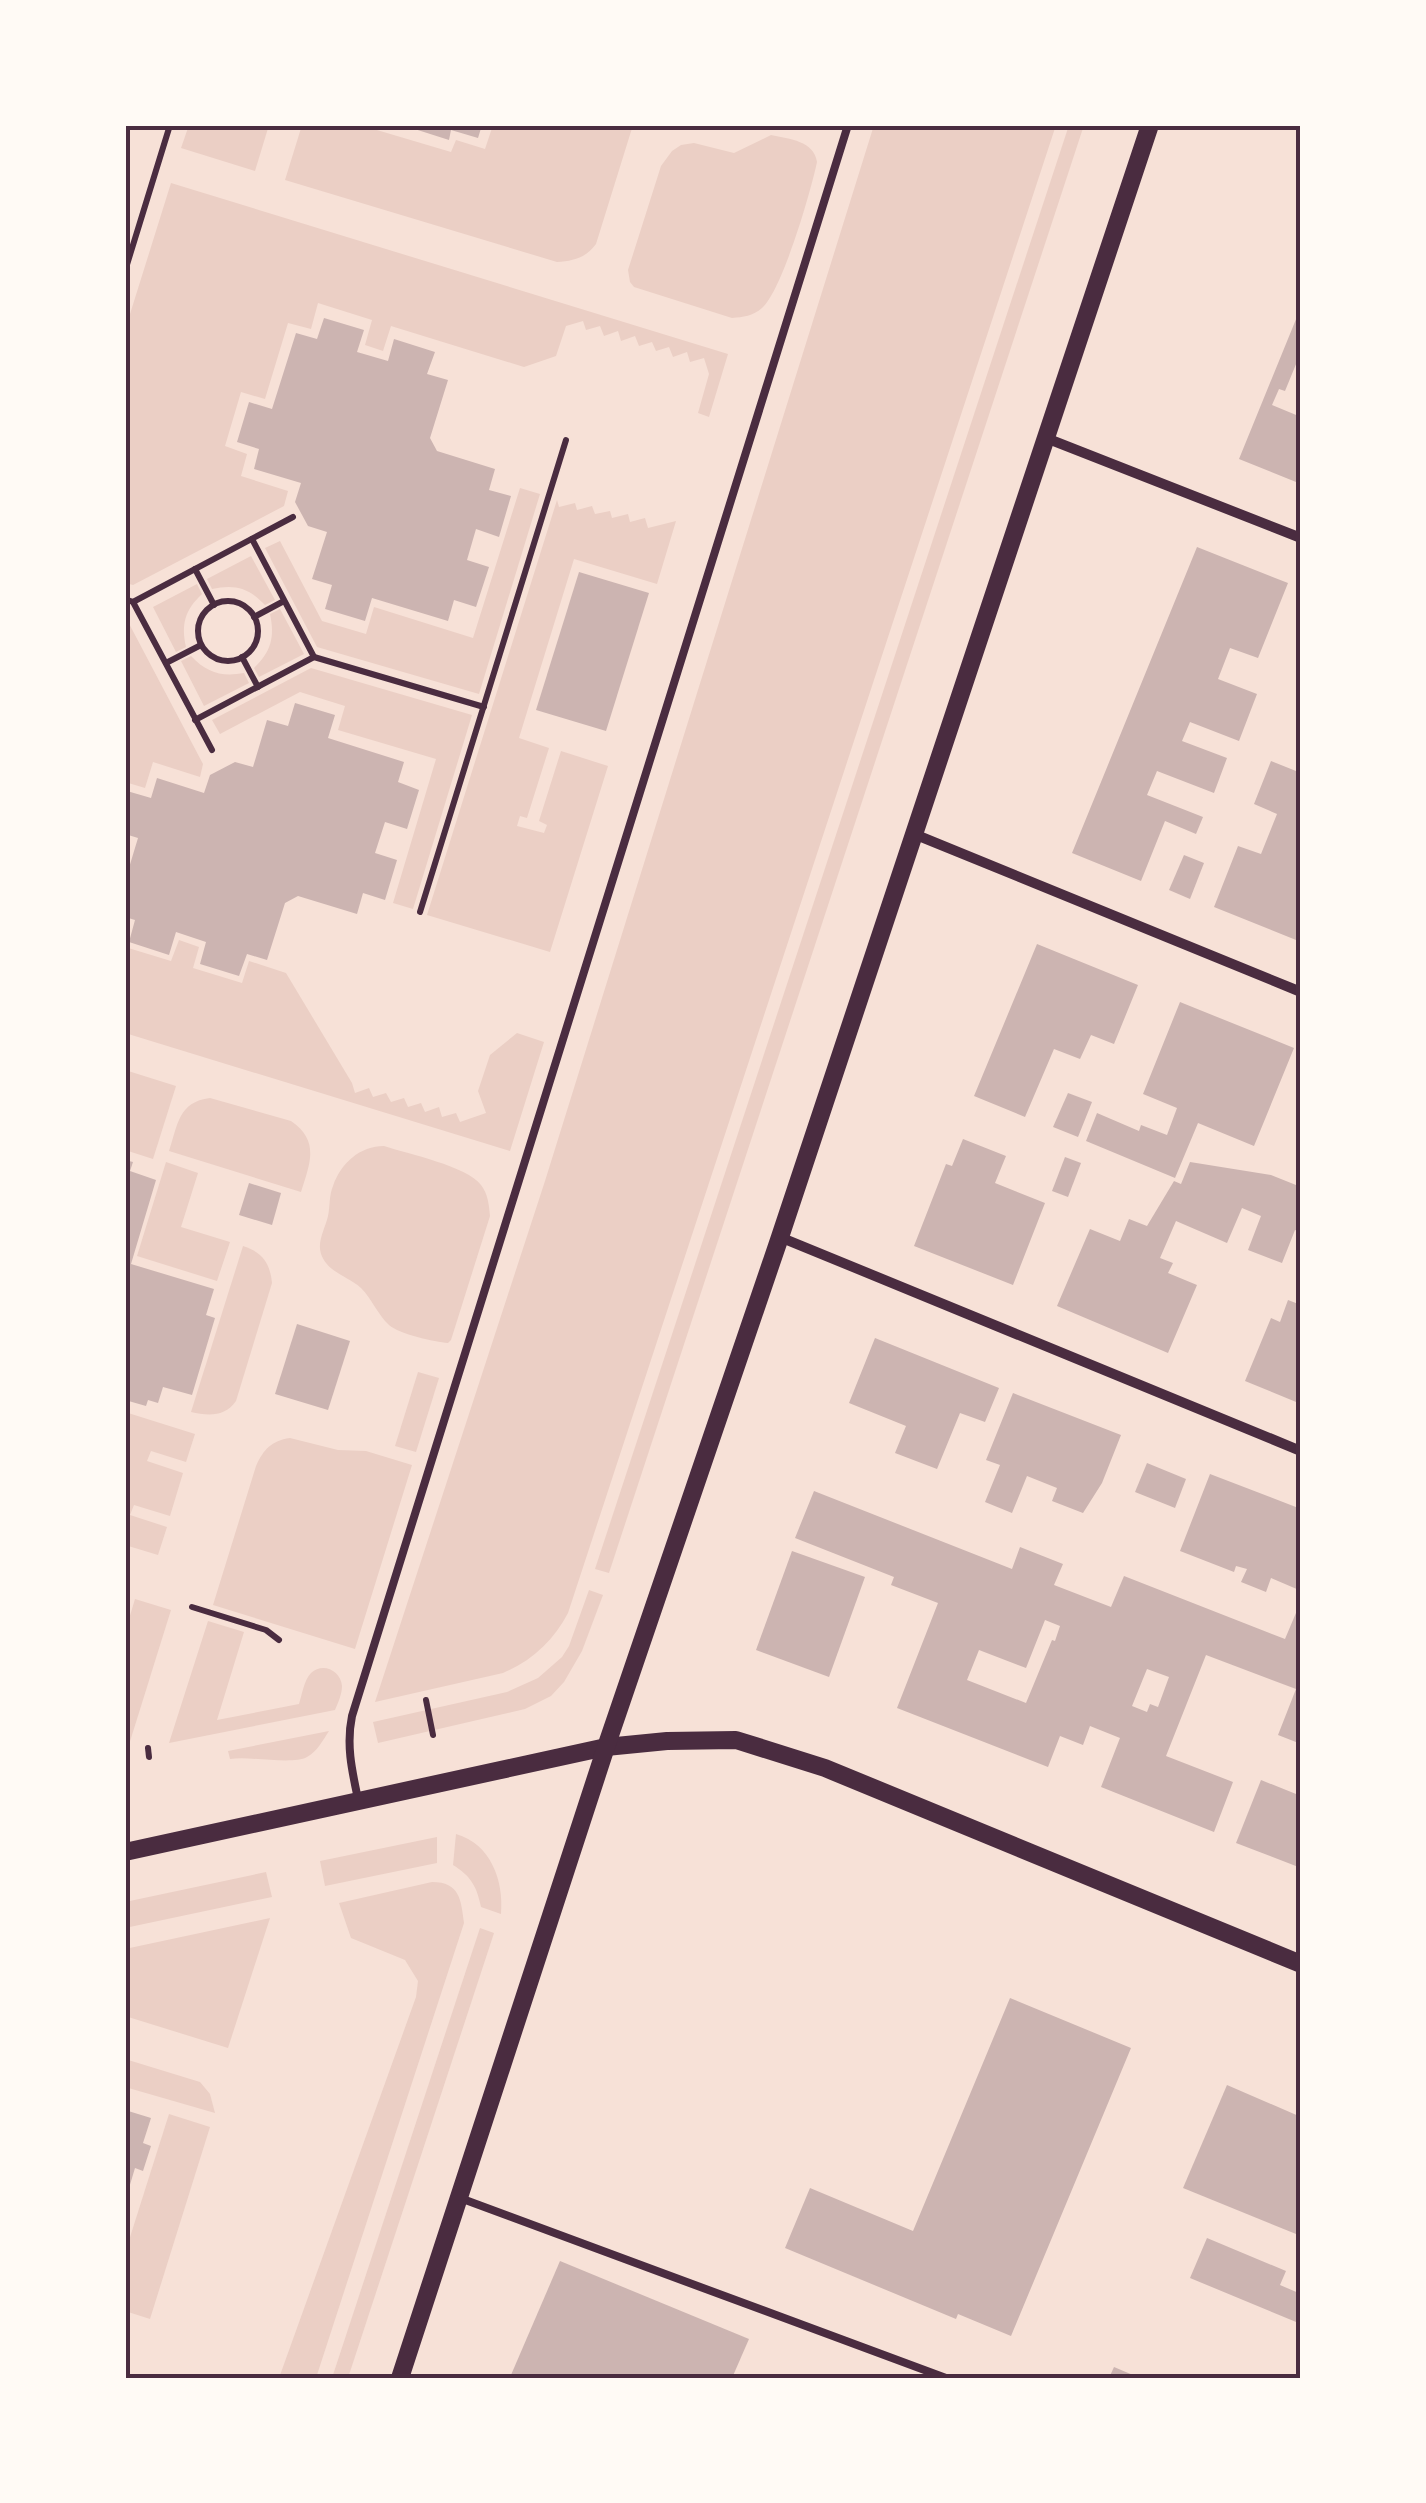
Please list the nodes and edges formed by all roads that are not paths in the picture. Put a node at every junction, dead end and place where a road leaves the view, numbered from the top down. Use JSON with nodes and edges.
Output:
{"nodes":[{"id":1,"x":848,"y":125,"type":"edge"},
{"id":2,"x":1150,"y":125,"type":"edge"},
{"id":3,"x":1046,"y":438,"type":"junction"},
{"id":4,"x":1301,"y":538,"type":"edge"},
{"id":5,"x":914,"y":834,"type":"junction"},
{"id":6,"x":1301,"y":992,"type":"edge"},
{"id":7,"x":780,"y":1237,"type":"junction"},
{"id":8,"x":1301,"y":1451,"type":"edge"},
{"id":9,"x":606,"y":1747,"type":"junction"},
{"id":10,"x":358,"y":1801,"type":"junction"},
{"id":11,"x":125,"y":1852,"type":"edge"},
{"id":12,"x":1301,"y":1964,"type":"edge"},
{"id":13,"x":460,"y":2198,"type":"junction"},
{"id":14,"x":400,"y":2378,"type":"edge"},
{"id":15,"x":946,"y":2378,"type":"edge"}],
"edges":[{"from":1,"to":10,"type":"lane"},
{"from":2,"to":3,"type":"street"},
{"from":3,"to":4,"type":"street"},
{"from":3,"to":5,"type":"street"},
{"from":5,"to":6,"type":"street"},
{"from":5,"to":7,"type":"street"},
{"from":7,"to":8,"type":"street"},
{"from":7,"to":9,"type":"street"},
{"from":9,"to":10,"type":"street"},
{"from":9,"to":12,"type":"street"},
{"from":9,"to":13,"type":"street"},
{"from":10,"to":11,"type":"street"},
{"from":13,"to":14,"type":"street"},
{"from":13,"to":15,"type":"lane"}]}
